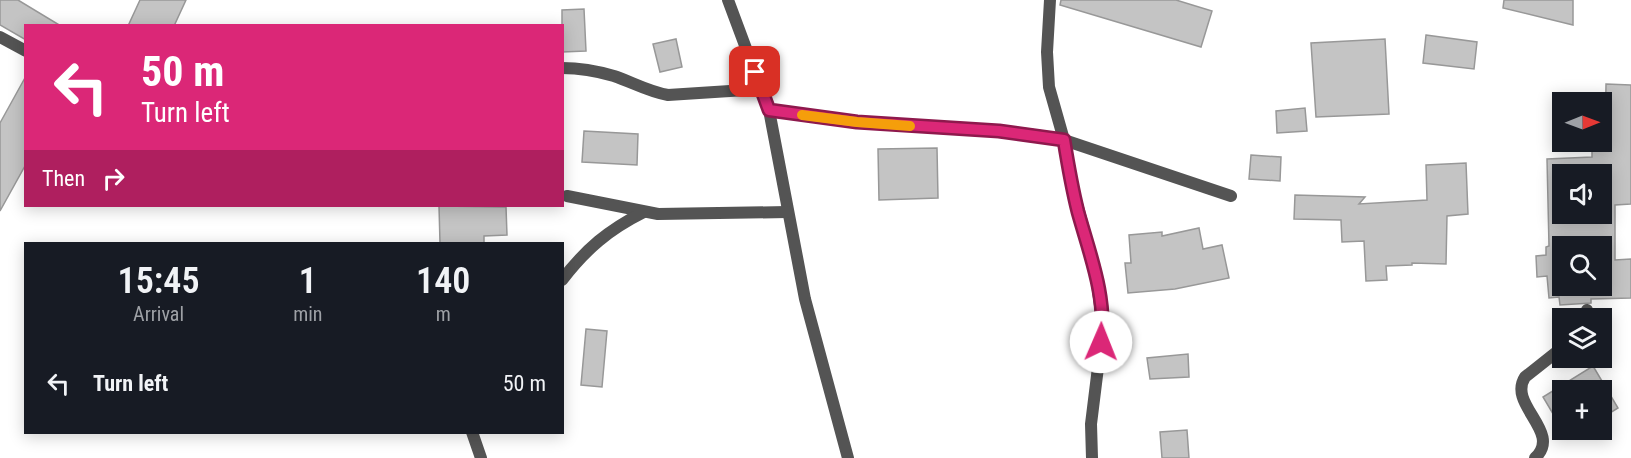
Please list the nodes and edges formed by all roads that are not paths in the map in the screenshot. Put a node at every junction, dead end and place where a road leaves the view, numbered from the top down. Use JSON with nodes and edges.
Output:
{"nodes":[{"id":1,"x":728,"y":0,"type":"edge"},
{"id":2,"x":1050,"y":0,"type":"edge"},
{"id":3,"x":0,"y":37,"type":"edge"},
{"id":4,"x":24,"y":50,"type":"edge"},
{"id":5,"x":564,"y":68,"type":"edge"},
{"id":6,"x":761,"y":89,"type":"junction"},
{"id":7,"x":769,"y":110,"type":"junction"},
{"id":8,"x":1064,"y":140,"type":"junction"},
{"id":9,"x":567,"y":196,"type":"dead end"},
{"id":10,"x":1231,"y":196,"type":"dead end"},
{"id":11,"x":644,"y":212,"type":"junction"},
{"id":12,"x":787,"y":212,"type":"junction"},
{"id":13,"x":564,"y":277,"type":"edge"},
{"id":14,"x":1552,"y":356,"type":"edge"},
{"id":15,"x":473,"y":434,"type":"edge"},
{"id":16,"x":482,"y":458,"type":"edge"},
{"id":17,"x":848,"y":458,"type":"edge"},
{"id":18,"x":1092,"y":458,"type":"edge"},
{"id":19,"x":1535,"y":458,"type":"edge"}],
"edges":[{"from":1,"to":6,"type":"street"},
{"from":2,"to":8,"type":"street"},
{"from":3,"to":4,"type":"street"},
{"from":5,"to":6,"type":"street"},
{"from":6,"to":7,"type":"street"},
{"from":7,"to":8,"type":"street"},
{"from":7,"to":12,"type":"street"},
{"from":8,"to":10,"type":"street"},
{"from":8,"to":18,"type":"street"},
{"from":9,"to":11,"type":"street"},
{"from":11,"to":12,"type":"street"},
{"from":11,"to":13,"type":"street"},
{"from":12,"to":17,"type":"street"},
{"from":14,"to":19,"type":"street"},
{"from":15,"to":16,"type":"street"}]}
